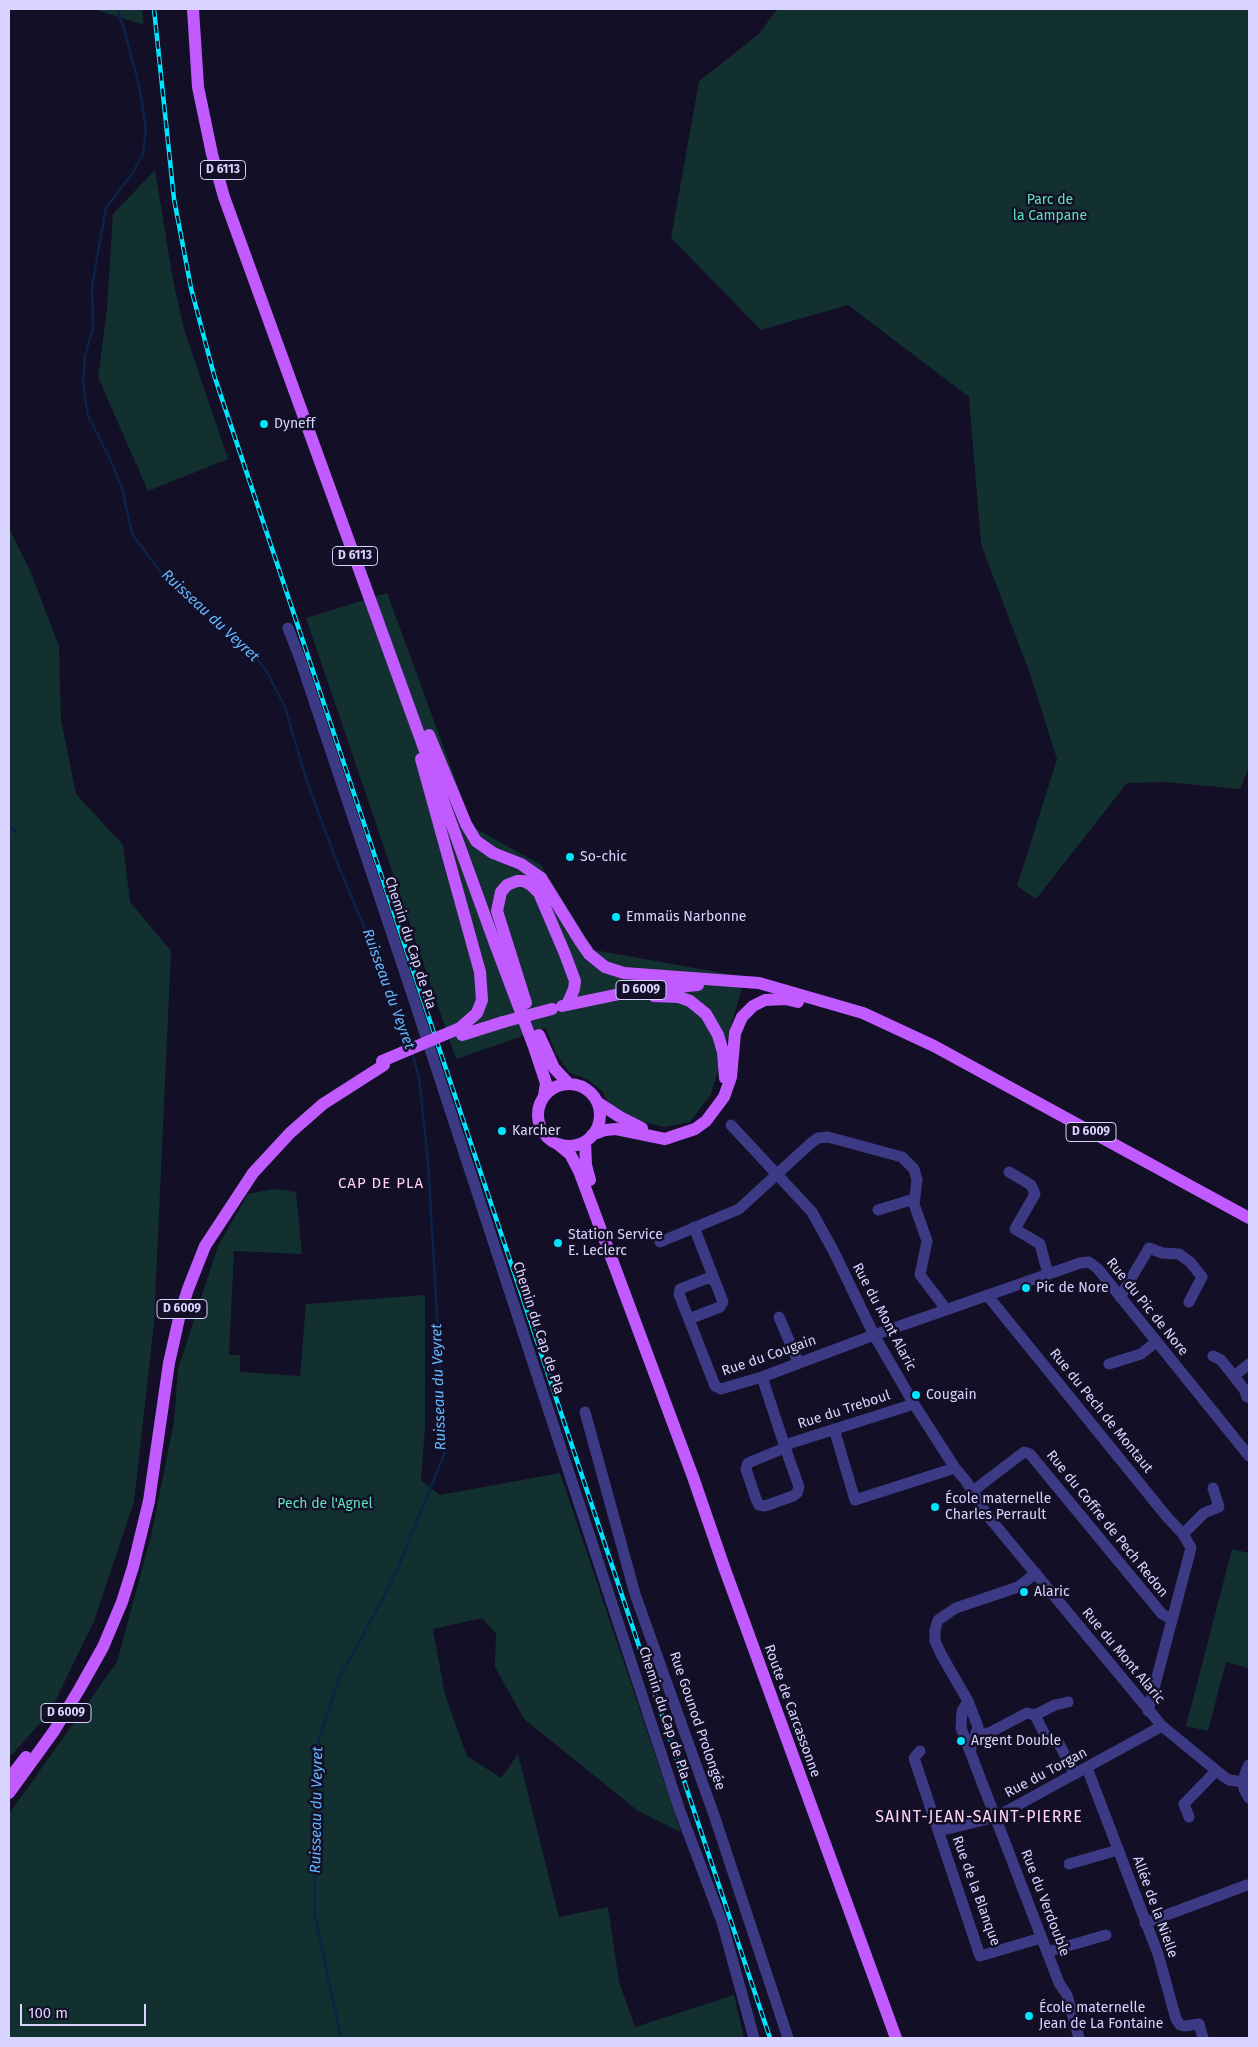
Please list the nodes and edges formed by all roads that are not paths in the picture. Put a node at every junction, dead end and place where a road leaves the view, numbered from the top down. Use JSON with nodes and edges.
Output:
{"nodes":[{"id":1,"x":193,"y":9,"type":"edge"},
{"id":2,"x":200,"y":9,"type":"edge"},
{"id":3,"x":288,"y":628,"type":"dead end"},
{"id":4,"x":393,"y":661,"type":"junction"},
{"id":5,"x":422,"y":716,"type":"junction"},
{"id":6,"x":788,"y":992,"type":"junction"},
{"id":7,"x":526,"y":1005,"type":"junction"},
{"id":8,"x":567,"y":1005,"type":"junction"},
{"id":9,"x":461,"y":1032,"type":"junction"},
{"id":10,"x":934,"y":1046,"type":"junction"},
{"id":11,"x":383,"y":1063,"type":"junction"},
{"id":12,"x":568,"y":1084,"type":"junction"},
{"id":13,"x":544,"y":1096,"type":"junction"},
{"id":14,"x":724,"y":1098,"type":"junction"},
{"id":15,"x":597,"y":1102,"type":"junction"},
{"id":16,"x":731,"y":1125,"type":"dead end"},
{"id":17,"x":674,"y":1136,"type":"junction"},
{"id":18,"x":588,"y":1139,"type":"junction"},
{"id":19,"x":559,"y":1145,"type":"junction"},
{"id":20,"x":1009,"y":1172,"type":"dead end"},
{"id":21,"x":777,"y":1174,"type":"junction"},
{"id":22,"x":914,"y":1199,"type":"junction"},
{"id":23,"x":878,"y":1210,"type":"dead end"},
{"id":24,"x":1249,"y":1218,"type":"edge"},
{"id":25,"x":694,"y":1227,"type":"junction"},
{"id":26,"x":660,"y":1242,"type":"dead end"},
{"id":27,"x":1048,"y":1274,"type":"junction"},
{"id":28,"x":715,"y":1281,"type":"junction"},
{"id":29,"x":986,"y":1295,"type":"junction"},
{"id":30,"x":1120,"y":1297,"type":"junction"},
{"id":31,"x":1190,"y":1302,"type":"dead end"},
{"id":32,"x":946,"y":1309,"type":"junction"},
{"id":33,"x":779,"y":1317,"type":"dead end"},
{"id":34,"x":689,"y":1319,"type":"junction"},
{"id":35,"x":874,"y":1335,"type":"junction"},
{"id":36,"x":1156,"y":1342,"type":"junction"},
{"id":37,"x":1213,"y":1356,"type":"dead end"},
{"id":38,"x":798,"y":1362,"type":"junction"},
{"id":39,"x":1109,"y":1364,"type":"dead end"},
{"id":40,"x":1249,"y":1364,"type":"edge"},
{"id":41,"x":1234,"y":1376,"type":"junction"},
{"id":42,"x":762,"y":1377,"type":"junction"},
{"id":43,"x":662,"y":1392,"type":"junction"},
{"id":44,"x":1247,"y":1397,"type":"dead end"},
{"id":45,"x":914,"y":1404,"type":"junction"},
{"id":46,"x":585,"y":1412,"type":"dead end"},
{"id":47,"x":834,"y":1429,"type":"junction"},
{"id":48,"x":785,"y":1447,"type":"junction"},
{"id":49,"x":1247,"y":1449,"type":"edge"},
{"id":50,"x":955,"y":1468,"type":"junction"},
{"id":51,"x":1213,"y":1488,"type":"dead end"},
{"id":52,"x":973,"y":1491,"type":"junction"},
{"id":53,"x":1183,"y":1534,"type":"junction"},
{"id":54,"x":1036,"y":1573,"type":"junction"},
{"id":55,"x":1171,"y":1619,"type":"junction"},
{"id":56,"x":968,"y":1701,"type":"junction"},
{"id":57,"x":1068,"y":1702,"type":"dead end"},
{"id":58,"x":1148,"y":1710,"type":"junction"},
{"id":59,"x":1035,"y":1715,"type":"junction"},
{"id":60,"x":1162,"y":1726,"type":"junction"},
{"id":61,"x":977,"y":1734,"type":"junction"},
{"id":62,"x":970,"y":1750,"type":"junction"},
{"id":63,"x":920,"y":1751,"type":"dead end"},
{"id":64,"x":1249,"y":1765,"type":"edge"},
{"id":65,"x":1087,"y":1768,"type":"junction"},
{"id":66,"x":1216,"y":1771,"type":"junction"},
{"id":67,"x":1075,"y":1774,"type":"junction"},
{"id":68,"x":9,"y":1779,"type":"edge"},
{"id":69,"x":1243,"y":1782,"type":"junction"},
{"id":70,"x":9,"y":1794,"type":"edge"},
{"id":71,"x":1249,"y":1798,"type":"edge"},
{"id":72,"x":996,"y":1817,"type":"junction"},
{"id":73,"x":1189,"y":1817,"type":"dead end"},
{"id":74,"x":939,"y":1831,"type":"junction"},
{"id":75,"x":1118,"y":1850,"type":"junction"},
{"id":76,"x":1069,"y":1864,"type":"dead end"},
{"id":77,"x":1247,"y":1885,"type":"dead end"},
{"id":78,"x":1145,"y":1923,"type":"junction"},
{"id":79,"x":1106,"y":1935,"type":"dead end"},
{"id":80,"x":1042,"y":1938,"type":"junction"},
{"id":81,"x":1047,"y":1952,"type":"junction"},
{"id":82,"x":1078,"y":2035,"type":"edge"},
{"id":83,"x":754,"y":2038,"type":"edge"},
{"id":84,"x":788,"y":2038,"type":"edge"},
{"id":85,"x":896,"y":2038,"type":"edge"},
{"id":86,"x":1203,"y":2038,"type":"edge"}],
"edges":[{"from":1,"to":4,"type":"main road","number":"D 6113"},
{"from":2,"to":5,"type":"main road","number":"D 6113"},
{"from":3,"to":83,"type":"street","name":"Chemin du Cap de Pla"},
{"from":4,"to":9,"type":"main road"},
{"from":4,"to":13,"type":"main road","number":"D 6113"},
{"from":5,"to":6,"type":"main road"},
{"from":5,"to":7,"type":"main road","number":"D 6113"},
{"from":6,"to":8,"type":"main road","number":"D 6009"},
{"from":6,"to":10,"type":"main road","number":"D 6009"},
{"from":7,"to":8,"type":"main road"},
{"from":7,"to":12,"type":"main road","number":"D 6113"},
{"from":8,"to":9,"type":"main road","number":"D 6009","bridge":true},
{"from":8,"to":14,"type":"main road"},
{"from":9,"to":11,"type":"main road","number":"D 6009","bridge":true},
{"from":10,"to":14,"type":"main road"},
{"from":10,"to":24,"type":"main road","number":"D 6009"},
{"from":11,"to":68,"type":"main road","number":"D 6009"},
{"from":11,"to":70,"type":"main road","number":"D 6009"},
{"from":12,"to":13,"type":"main road"},
{"from":12,"to":15,"type":"main road"},
{"from":13,"to":19,"type":"main road"},
{"from":14,"to":17,"type":"main road"},
{"from":15,"to":17,"type":"main road"},
{"from":15,"to":18,"type":"main road"},
{"from":16,"to":21,"type":"street","name":"Rue du Mont Alaric"},
{"from":17,"to":18,"type":"main road"},
{"from":18,"to":19,"type":"main road"},
{"from":18,"to":43,"type":"main road","name":"Route de Carcassonne"},
{"from":19,"to":43,"type":"main road","name":"Route de Carcassonne"},
{"from":20,"to":27,"type":"street"},
{"from":21,"to":22,"type":"street"},
{"from":21,"to":25,"type":"street"},
{"from":21,"to":35,"type":"street","name":"Rue du Mont Alaric"},
{"from":22,"to":23,"type":"street"},
{"from":22,"to":32,"type":"street"},
{"from":25,"to":26,"type":"street"},
{"from":25,"to":28,"type":"street"},
{"from":27,"to":29,"type":"street","name":"Rue du Pic de Nore"},
{"from":27,"to":30,"type":"street","name":"Rue du Pic de Nore"},
{"from":28,"to":34,"type":"street"},
{"from":28,"to":34,"type":"street","name":"Rue du Cougain"},
{"from":29,"to":32,"type":"street","name":"Rue du Pic de Nore"},
{"from":29,"to":53,"type":"street","name":"Rue du Pech de Montaut"},
{"from":30,"to":31,"type":"street"},
{"from":30,"to":36,"type":"street","name":"Rue du Pic de Nore"},
{"from":32,"to":35,"type":"street","name":"Rue du Pic de Nore"},
{"from":33,"to":38,"type":"street"},
{"from":34,"to":42,"type":"street","name":"Rue du Cougain"},
{"from":35,"to":38,"type":"street","name":"Rue du Cougain"},
{"from":35,"to":45,"type":"street","name":"Rue du Mont Alaric"},
{"from":36,"to":39,"type":"street"},
{"from":36,"to":49,"type":"street","name":"Rue du Pic de Nore"},
{"from":37,"to":41,"type":"street"},
{"from":38,"to":42,"type":"street","name":"Rue du Cougain"},
{"from":40,"to":41,"type":"street"},
{"from":41,"to":44,"type":"street"},
{"from":42,"to":48,"type":"street"},
{"from":43,"to":85,"type":"main road","name":"Route de Carcassonne"},
{"from":45,"to":47,"type":"street","name":"Rue du Treboul"},
{"from":45,"to":50,"type":"street","name":"Rue du Mont Alaric"},
{"from":46,"to":84,"type":"street","name":"Rue Gounod Prolongée"},
{"from":47,"to":48,"type":"street","name":"Rue du Treboul"},
{"from":47,"to":50,"type":"street"},
{"from":48,"to":48,"type":"street","name":"Rue du Treboul"},
{"from":50,"to":52,"type":"street","name":"Rue du Mont Alaric"},
{"from":51,"to":53,"type":"street"},
{"from":52,"to":54,"type":"street","name":"Rue du Mont Alaric"},
{"from":52,"to":55,"type":"street","name":"Rue du Coffre de Pech Redon"},
{"from":53,"to":55,"type":"street","name":"Rue du Pech de Montaut"},
{"from":54,"to":56,"type":"street"},
{"from":54,"to":58,"type":"street","name":"Rue du Mont Alaric"},
{"from":55,"to":58,"type":"street"},
{"from":56,"to":61,"type":"street"},
{"from":56,"to":62,"type":"street","name":"Rue du Verdouble"},
{"from":57,"to":59,"type":"street"},
{"from":58,"to":60,"type":"street","name":"Rue du Mont Alaric"},
{"from":59,"to":61,"type":"street"},
{"from":59,"to":67,"type":"street"},
{"from":60,"to":65,"type":"street","name":"Rue du Torgan"},
{"from":60,"to":66,"type":"street","name":"Rue du Mont Alaric"},
{"from":61,"to":62,"type":"street"},
{"from":62,"to":72,"type":"street","name":"Rue du Verdouble"},
{"from":63,"to":74,"type":"street","name":"Rue de la Blanque"},
{"from":64,"to":69,"type":"street"},
{"from":65,"to":67,"type":"street","name":"Rue du Torgan"},
{"from":65,"to":75,"type":"street","name":"Allée de la Nielle"},
{"from":66,"to":69,"type":"street","name":"Rue du Mont Alaric"},
{"from":66,"to":73,"type":"street"},
{"from":67,"to":72,"type":"street","name":"Rue du Torgan"},
{"from":69,"to":71,"type":"street"},
{"from":72,"to":74,"type":"street","name":"Rue du Torgan"},
{"from":72,"to":80,"type":"street","name":"Rue du Verdouble"},
{"from":74,"to":80,"type":"street","name":"Rue de la Blanque"},
{"from":75,"to":76,"type":"street"},
{"from":75,"to":78,"type":"street","name":"Allée de la Nielle"},
{"from":77,"to":78,"type":"street"},
{"from":78,"to":86,"type":"street","name":"Allée de la Nielle"},
{"from":79,"to":81,"type":"street"},
{"from":80,"to":81,"type":"street","name":"Rue du Verdouble"},
{"from":81,"to":82,"type":"street","name":"Rue du Verdouble"}]}
